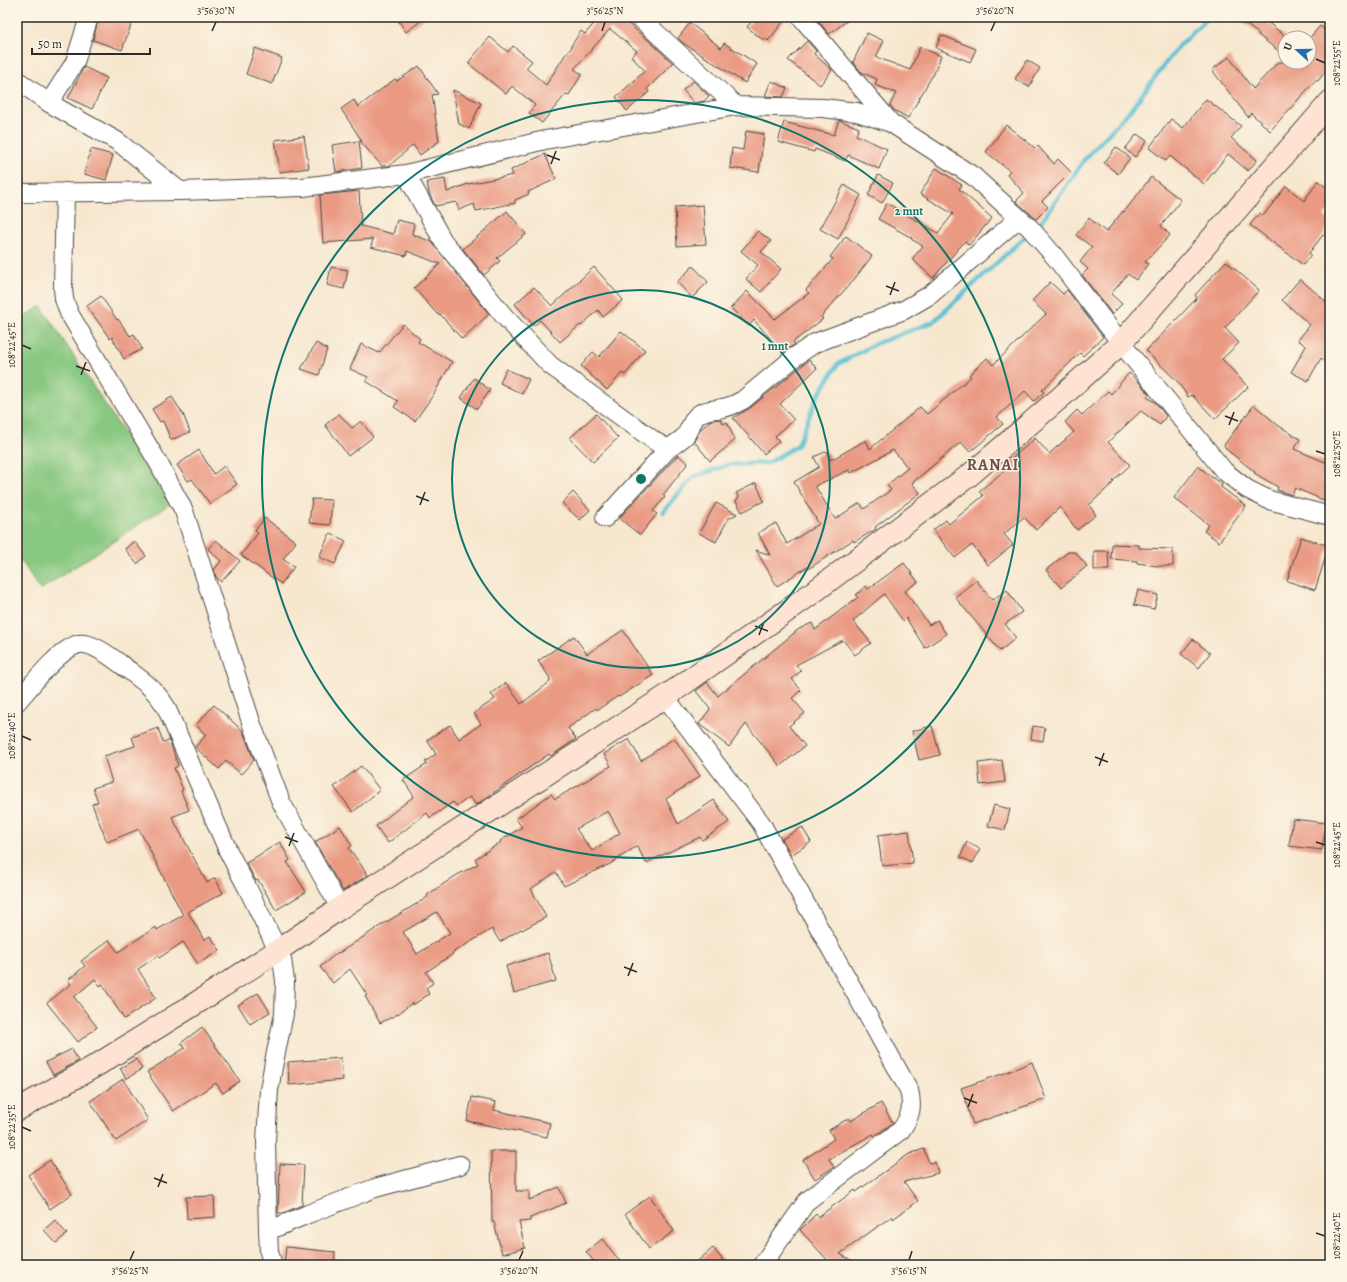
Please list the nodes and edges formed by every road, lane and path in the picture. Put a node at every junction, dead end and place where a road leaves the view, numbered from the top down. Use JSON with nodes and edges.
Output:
{"nodes":[{"id":1,"x":89,"y":17,"type":"edge"},
{"id":2,"x":639,"y":17,"type":"edge"},
{"id":3,"x":801,"y":17,"type":"edge"},
{"id":4,"x":17,"y":80,"type":"edge"},
{"id":5,"x":1330,"y":102,"type":"edge"},
{"id":6,"x":49,"y":103,"type":"junction"},
{"id":7,"x":736,"y":106,"type":"junction"},
{"id":8,"x":891,"y":123,"type":"junction"},
{"id":9,"x":406,"y":174,"type":"junction"},
{"id":10,"x":180,"y":191,"type":"junction"},
{"id":11,"x":65,"y":192,"type":"junction"},
{"id":12,"x":17,"y":193,"type":"edge"},
{"id":13,"x":1024,"y":223,"type":"junction"},
{"id":14,"x":1120,"y":343,"type":"junction"},
{"id":15,"x":668,"y":449,"type":"junction"},
{"id":16,"x":1330,"y":516,"type":"edge"},
{"id":17,"x":605,"y":518,"type":"dead end"},
{"id":18,"x":665,"y":697,"type":"junction"},
{"id":19,"x":17,"y":702,"type":"edge"},
{"id":20,"x":340,"y":908,"type":"junction"},
{"id":21,"x":277,"y":951,"type":"junction"},
{"id":22,"x":17,"y":1110,"type":"edge"},
{"id":23,"x":460,"y":1165,"type":"dead end"},
{"id":24,"x":268,"y":1231,"type":"junction"},
{"id":25,"x":273,"y":1265,"type":"edge"},
{"id":26,"x":762,"y":1265,"type":"edge"}],
"edges":[{"from":1,"to":6,"type":"street"},
{"from":2,"to":7,"type":"street"},
{"from":3,"to":8,"type":"street"},
{"from":4,"to":6,"type":"street"},
{"from":5,"to":14,"type":"street"},
{"from":6,"to":10,"type":"street"},
{"from":7,"to":8,"type":"street"},
{"from":7,"to":9,"type":"street"},
{"from":8,"to":13,"type":"street"},
{"from":9,"to":10,"type":"street"},
{"from":9,"to":15,"type":"street"},
{"from":10,"to":11,"type":"street"},
{"from":11,"to":12,"type":"street"},
{"from":11,"to":20,"type":"street"},
{"from":13,"to":14,"type":"street"},
{"from":13,"to":15,"type":"street"},
{"from":14,"to":16,"type":"street"},
{"from":14,"to":18,"type":"street"},
{"from":15,"to":17,"type":"street"},
{"from":18,"to":20,"type":"street"},
{"from":18,"to":26,"type":"street"},
{"from":19,"to":21,"type":"street"},
{"from":20,"to":21,"type":"street"},
{"from":21,"to":22,"type":"street"},
{"from":21,"to":24,"type":"street"},
{"from":23,"to":24,"type":"street"},
{"from":24,"to":25,"type":"street"}]}
